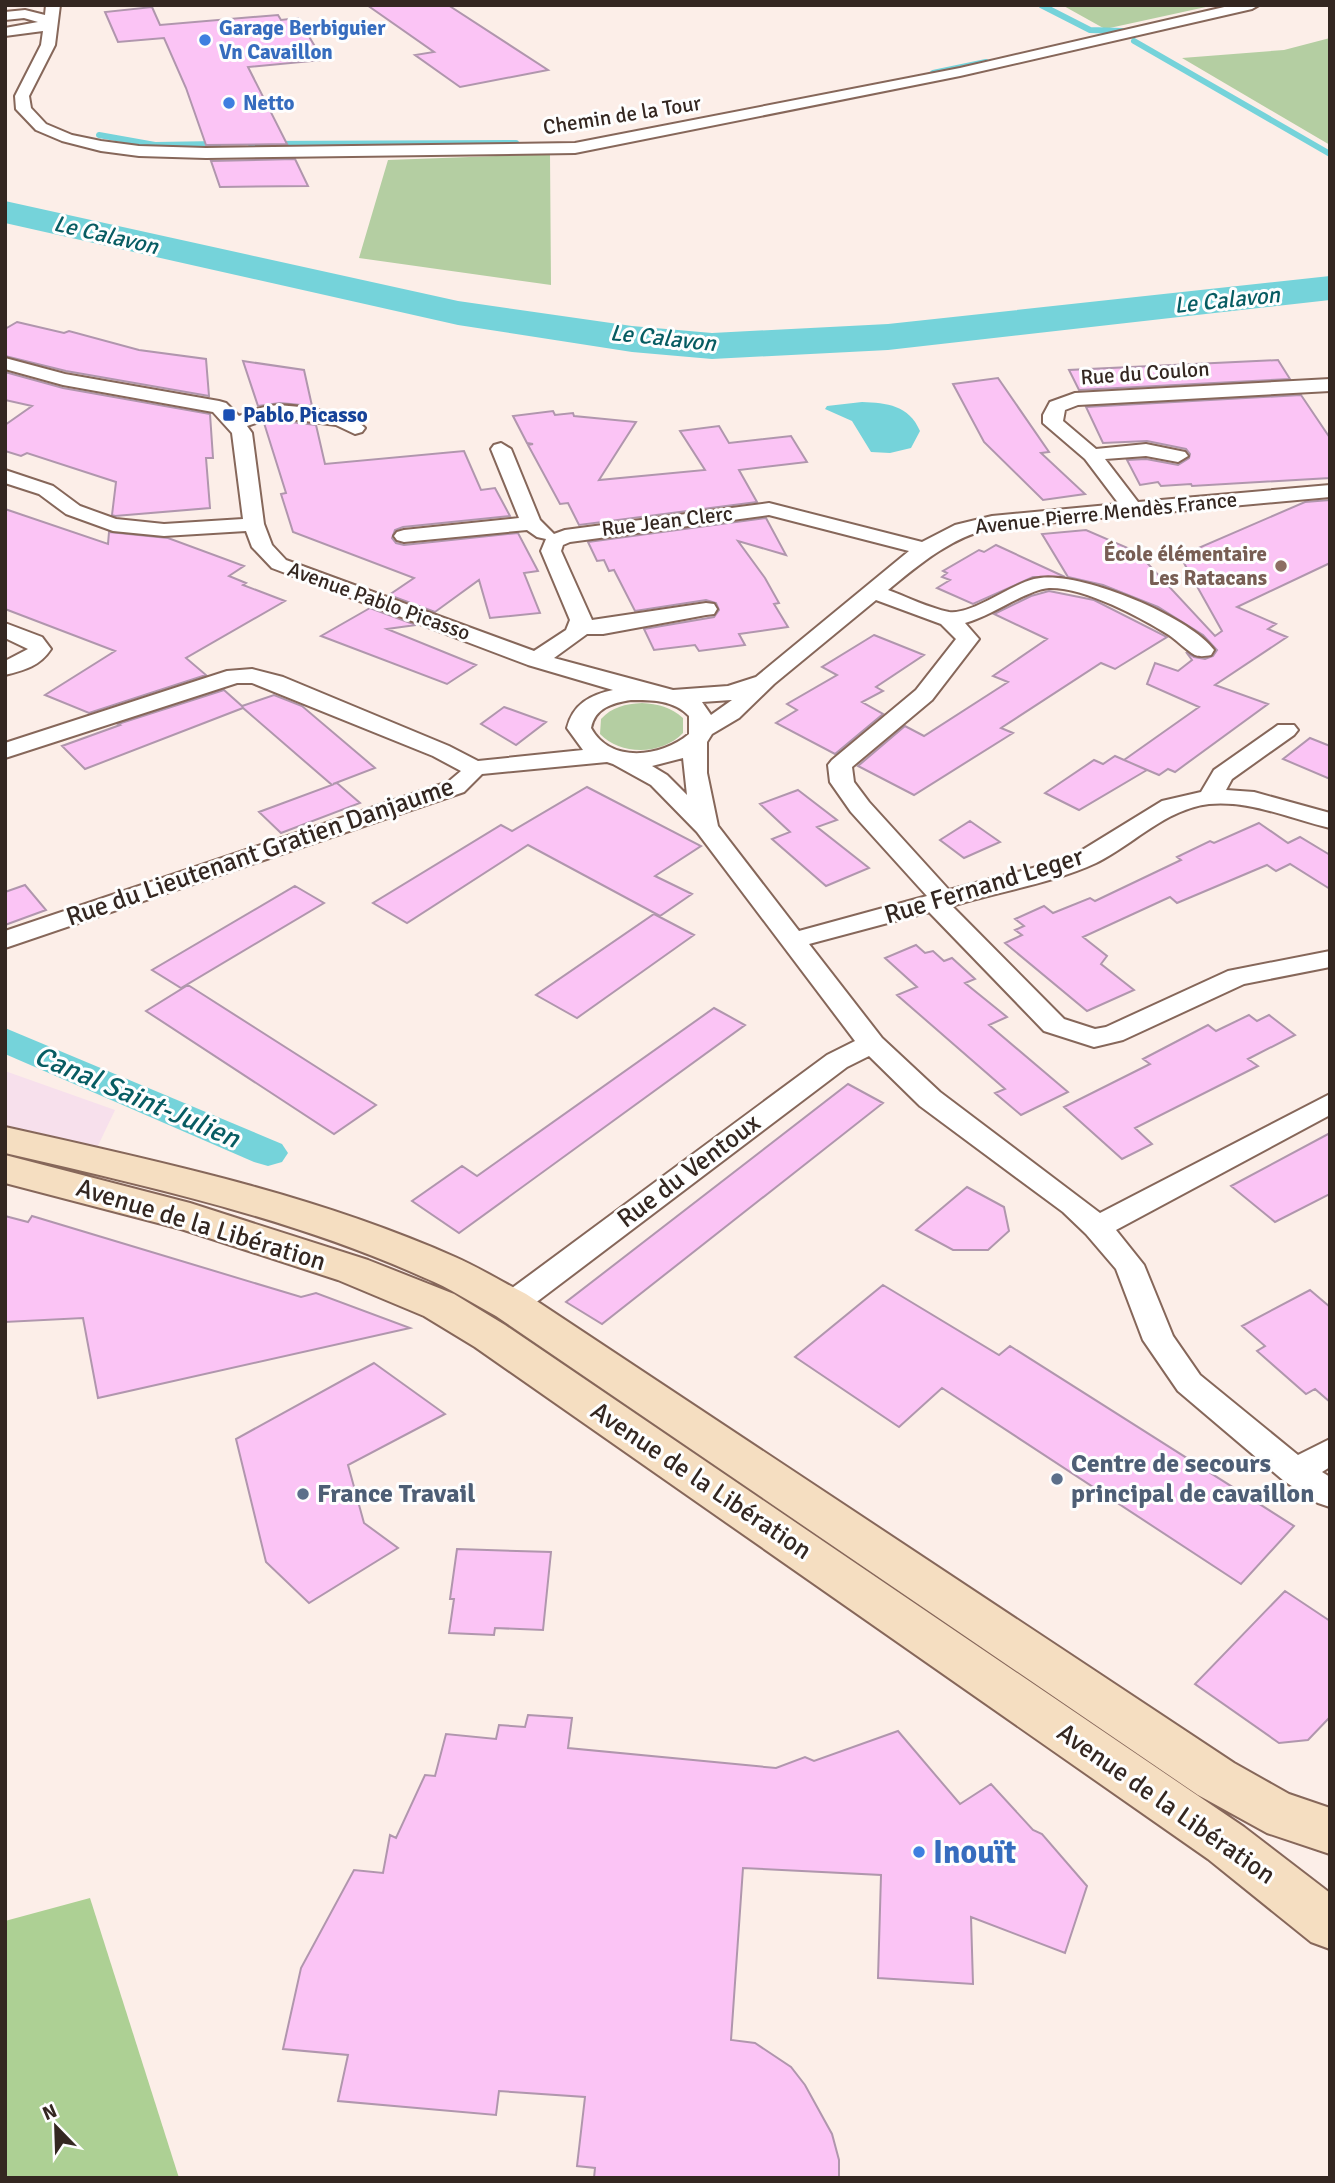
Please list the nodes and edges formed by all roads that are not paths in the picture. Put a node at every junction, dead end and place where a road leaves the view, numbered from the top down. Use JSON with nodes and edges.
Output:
{"nodes":[{"id":1,"x":1252,"y":5,"type":"edge"},
{"id":2,"x":5,"y":6,"type":"edge"},
{"id":3,"x":52,"y":11,"type":"edge"},
{"id":4,"x":25,"y":15,"type":"junction"},
{"id":5,"x":5,"y":16,"type":"edge"},
{"id":6,"x":13,"y":32,"type":"edge"},
{"id":7,"x":49,"y":40,"type":"junction"},
{"id":8,"x":5,"y":363,"type":"edge"},
{"id":9,"x":1330,"y":385,"type":"edge"},
{"id":10,"x":236,"y":423,"type":"junction"},
{"id":11,"x":355,"y":428,"type":"dead end"},
{"id":12,"x":501,"y":449,"type":"dead end"},
{"id":13,"x":1092,"y":455,"type":"junction"},
{"id":14,"x":1178,"y":456,"type":"dead end"},
{"id":15,"x":5,"y":476,"type":"edge"},
{"id":16,"x":1330,"y":491,"type":"edge"},
{"id":17,"x":1132,"y":508,"type":"junction"},
{"id":18,"x":531,"y":523,"type":"junction"},
{"id":19,"x":254,"y":524,"type":"junction"},
{"id":20,"x":404,"y":536,"type":"dead end"},
{"id":21,"x":554,"y":542,"type":"junction"},
{"id":22,"x":925,"y":549,"type":"junction"},
{"id":23,"x":871,"y":591,"type":"junction"},
{"id":24,"x":706,"y":609,"type":"dead end"},
{"id":25,"x":949,"y":620,"type":"junction"},
{"id":26,"x":578,"y":627,"type":"junction"},
{"id":27,"x":5,"y":630,"type":"edge"},
{"id":28,"x":1203,"y":650,"type":"dead end"},
{"id":29,"x":536,"y":660,"type":"junction"},
{"id":30,"x":5,"y":668,"type":"edge"},
{"id":31,"x":573,"y":672,"type":"junction"},
{"id":32,"x":766,"y":679,"type":"junction"},
{"id":33,"x":646,"y":692,"type":"junction"},
{"id":34,"x":674,"y":698,"type":"junction"},
{"id":35,"x":592,"y":705,"type":"junction"},
{"id":36,"x":579,"y":728,"type":"junction"},
{"id":37,"x":1286,"y":730,"type":"dead end"},
{"id":38,"x":698,"y":736,"type":"junction"},
{"id":39,"x":5,"y":751,"type":"edge"},
{"id":40,"x":614,"y":756,"type":"junction"},
{"id":41,"x":510,"y":762,"type":"junction"},
{"id":42,"x":474,"y":768,"type":"junction"},
{"id":43,"x":1210,"y":797,"type":"junction"},
{"id":44,"x":1330,"y":821,"type":"edge"},
{"id":45,"x":706,"y":827,"type":"junction"},
{"id":46,"x":940,"y":902,"type":"junction"},
{"id":47,"x":5,"y":940,"type":"edge"},
{"id":48,"x":792,"y":941,"type":"junction"},
{"id":49,"x":1330,"y":959,"type":"edge"},
{"id":50,"x":872,"y":1044,"type":"junction"},
{"id":51,"x":1330,"y":1103,"type":"edge"},
{"id":52,"x":5,"y":1140,"type":"edge"},
{"id":53,"x":14,"y":1176,"type":"edge"},
{"id":54,"x":1097,"y":1227,"type":"junction"},
{"id":55,"x":510,"y":1305,"type":"junction"},
{"id":56,"x":1330,"y":1451,"type":"edge"},
{"id":57,"x":1296,"y":1472,"type":"junction"},
{"id":58,"x":1330,"y":1494,"type":"edge"},
{"id":59,"x":1330,"y":1831,"type":"edge"},
{"id":60,"x":1330,"y":1926,"type":"edge"}],
"edges":[{"from":1,"to":7,"type":"street","name":"Chemin de la Tour"},
{"from":2,"to":4,"type":"street"},
{"from":3,"to":4,"type":"street"},
{"from":3,"to":6,"type":"street"},
{"from":3,"to":7,"type":"street","name":"Chemin de la Tour"},
{"from":4,"to":5,"type":"street"},
{"from":6,"to":7,"type":"street"},
{"from":8,"to":10,"type":"street"},
{"from":9,"to":13,"type":"street","name":"Rue du Coulon"},
{"from":10,"to":11,"type":"street"},
{"from":10,"to":19,"type":"street","name":"Avenue Pablo Picasso"},
{"from":12,"to":18,"type":"street"},
{"from":13,"to":14,"type":"street"},
{"from":13,"to":17,"type":"street","name":"Rue du Coulon"},
{"from":15,"to":19,"type":"street"},
{"from":16,"to":17,"type":"street","name":"Avenue Pierre Mendès France"},
{"from":17,"to":22,"type":"street","name":"Avenue Pierre Mendès France"},
{"from":18,"to":20,"type":"street"},
{"from":18,"to":21,"type":"street"},
{"from":19,"to":29,"type":"street","name":"Avenue Pablo Picasso"},
{"from":21,"to":22,"type":"street","name":"Rue Jean Clerc"},
{"from":21,"to":26,"type":"street"},
{"from":22,"to":23,"type":"street","name":"Avenue Pierre Mendès France"},
{"from":23,"to":25,"type":"street"},
{"from":23,"to":32,"type":"street","name":"Avenue Pierre Mendès France"},
{"from":24,"to":26,"type":"street"},
{"from":25,"to":28,"type":"street"},
{"from":25,"to":46,"type":"street"},
{"from":26,"to":29,"type":"street"},
{"from":27,"to":30,"type":"street"},
{"from":29,"to":31,"type":"street","name":"Avenue Pablo Picasso"},
{"from":31,"to":33,"type":"street","name":"Avenue Pablo Picasso"},
{"from":31,"to":35,"type":"street"},
{"from":32,"to":34,"type":"street","name":"Avenue Pierre Mendès France"},
{"from":32,"to":38,"type":"street","name":"Avenue Pierre Mendès France"},
{"from":33,"to":34,"type":"street","name":"Avenue Pablo Picasso"},
{"from":33,"to":35,"type":"street"},
{"from":34,"to":38,"type":"street"},
{"from":35,"to":36,"type":"street"},
{"from":36,"to":40,"type":"street"},
{"from":36,"to":41,"type":"street"},
{"from":37,"to":43,"type":"street"},
{"from":38,"to":40,"type":"street","name":"Avenue Pierre Mendès France"},
{"from":38,"to":45,"type":"street"},
{"from":39,"to":42,"type":"street","name":"Rue du Lieutenant Gratien Danjaume"},
{"from":40,"to":41,"type":"street","name":"Avenue Pierre Mendès France"},
{"from":40,"to":45,"type":"street"},
{"from":41,"to":42,"type":"street"},
{"from":42,"to":47,"type":"street","name":"Rue du Lieutenant Gratien Danjaume"},
{"from":43,"to":44,"type":"street","name":"Rue Fernand Leger"},
{"from":43,"to":46,"type":"street","name":"Rue Fernand Leger"},
{"from":45,"to":48,"type":"street"},
{"from":46,"to":48,"type":"street","name":"Rue Fernand Leger"},
{"from":46,"to":49,"type":"street"},
{"from":48,"to":50,"type":"street"},
{"from":50,"to":54,"type":"street"},
{"from":50,"to":55,"type":"street","name":"Rue du Ventoux"},
{"from":51,"to":54,"type":"street"},
{"from":52,"to":55,"type":"main road","name":"Avenue de la Libération"},
{"from":53,"to":60,"type":"main road","name":"Avenue de la Libération"},
{"from":54,"to":57,"type":"street"},
{"from":55,"to":59,"type":"main road","name":"Avenue de la Libération"},
{"from":56,"to":57,"type":"street"},
{"from":57,"to":58,"type":"street"}]}
